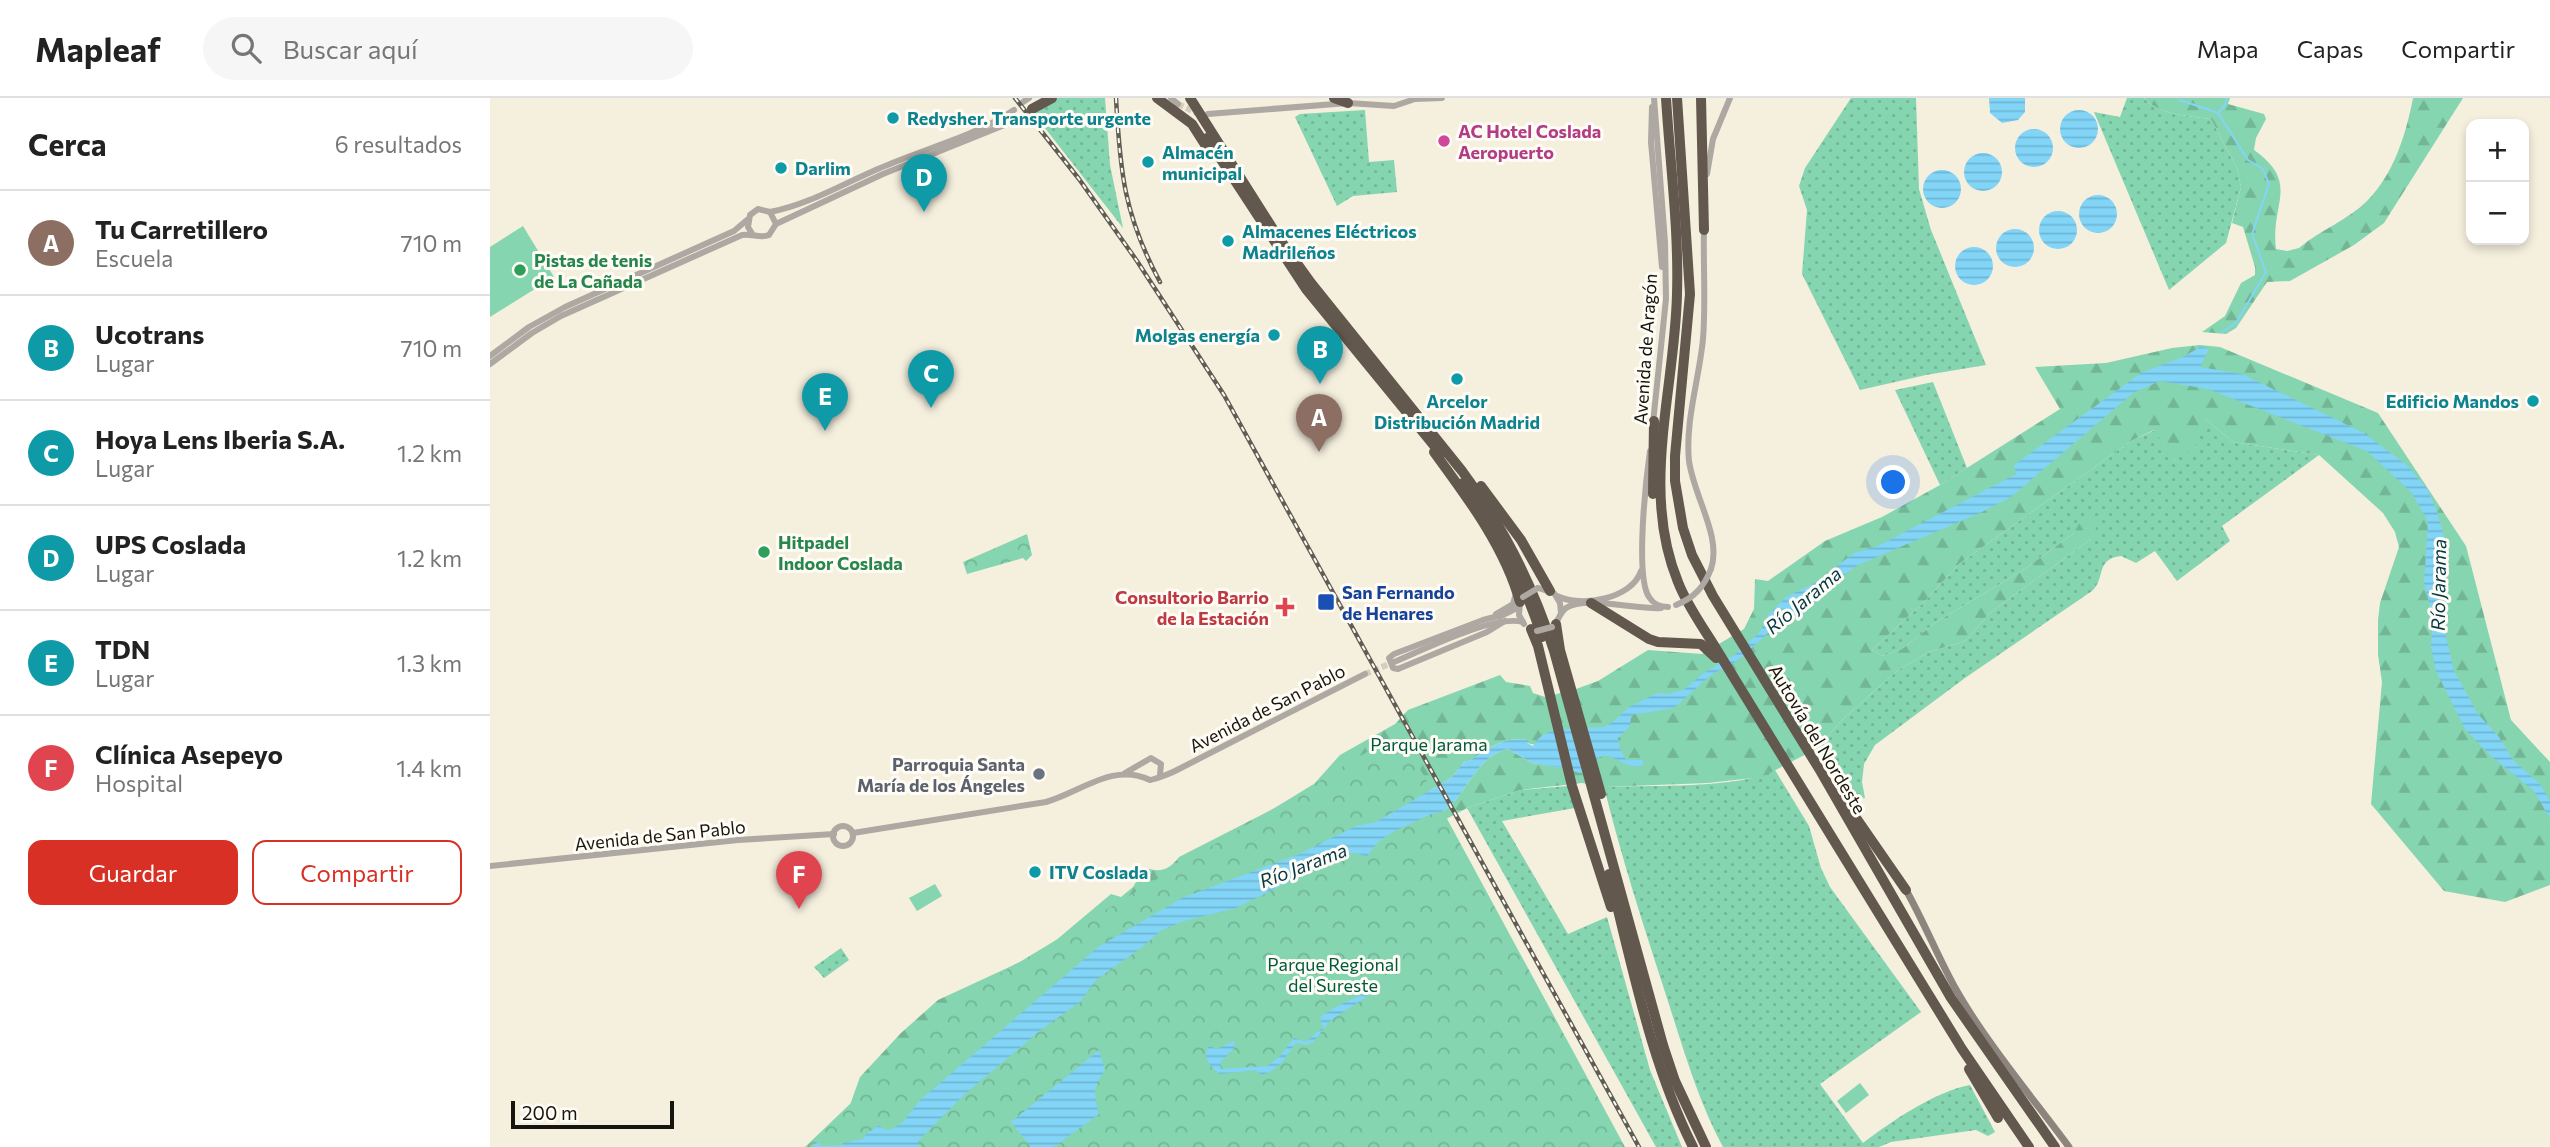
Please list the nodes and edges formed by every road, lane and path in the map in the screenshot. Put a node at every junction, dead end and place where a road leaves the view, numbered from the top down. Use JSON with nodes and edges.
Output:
{"nodes":[{"id":1,"x":1045,"y":98,"type":"edge"},
{"id":2,"x":1052,"y":98,"type":"edge"},
{"id":3,"x":1157,"y":98,"type":"edge"},
{"id":4,"x":1171,"y":98,"type":"edge"},
{"id":5,"x":1189,"y":98,"type":"edge"},
{"id":6,"x":1334,"y":98,"type":"edge"},
{"id":7,"x":1372,"y":98,"type":"edge"},
{"id":8,"x":1442,"y":98,"type":"edge"},
{"id":9,"x":1654,"y":98,"type":"edge"},
{"id":10,"x":1666,"y":98,"type":"edge"},
{"id":11,"x":1677,"y":98,"type":"edge"},
{"id":12,"x":1701,"y":98,"type":"edge"},
{"id":13,"x":1730,"y":98,"type":"edge"},
{"id":14,"x":1415,"y":99,"type":"edge"},
{"id":15,"x":1180,"y":101,"type":"edge"},
{"id":16,"x":1382,"y":101,"type":"edge"},
{"id":17,"x":1402,"y":101,"type":"edge"},
{"id":18,"x":1028,"y":103,"type":"edge"},
{"id":19,"x":1348,"y":103,"type":"junction"},
{"id":20,"x":1361,"y":103,"type":"junction"},
{"id":21,"x":1014,"y":110,"type":"tunnel mouth"},
{"id":22,"x":1208,"y":114,"type":"tunnel mouth"},
{"id":23,"x":1019,"y":119,"type":"tunnel mouth"},
{"id":24,"x":1239,"y":183,"type":"junction"},
{"id":25,"x":770,"y":212,"type":"junction"},
{"id":26,"x":748,"y":218,"type":"junction"},
{"id":27,"x":776,"y":224,"type":"junction"},
{"id":28,"x":1704,"y":230,"type":"junction"},
{"id":29,"x":753,"y":234,"type":"junction"},
{"id":30,"x":490,"y":356,"type":"edge"},
{"id":31,"x":490,"y":364,"type":"edge"},
{"id":32,"x":1402,"y":409,"type":"junction"},
{"id":33,"x":1654,"y":421,"type":"junction"},
{"id":34,"x":1644,"y":559,"type":"junction"},
{"id":35,"x":1672,"y":564,"type":"junction"},
{"id":36,"x":1514,"y":584,"type":"junction"},
{"id":37,"x":1554,"y":594,"type":"junction"},
{"id":38,"x":1520,"y":602,"type":"junction"},
{"id":39,"x":1591,"y":603,"type":"junction"},
{"id":40,"x":1668,"y":607,"type":"junction"},
{"id":41,"x":1561,"y":613,"type":"junction"},
{"id":42,"x":1503,"y":618,"type":"junction"},
{"id":43,"x":1485,"y":622,"type":"junction"},
{"id":44,"x":1554,"y":626,"type":"junction"},
{"id":45,"x":1530,"y":627,"type":"junction"},
{"id":46,"x":1708,"y":644,"type":"junction"},
{"id":47,"x":1394,"y":662,"type":"tunnel mouth"},
{"id":48,"x":1365,"y":674,"type":"tunnel mouth"},
{"id":49,"x":1574,"y":720,"type":"junction"},
{"id":50,"x":1143,"y":762,"type":"junction"},
{"id":51,"x":1162,"y":766,"type":"junction"},
{"id":52,"x":1182,"y":767,"type":"junction"},
{"id":53,"x":1821,"y":772,"type":"junction"},
{"id":54,"x":1123,"y":774,"type":"junction"},
{"id":55,"x":1143,"y":775,"type":"junction"},
{"id":56,"x":1160,"y":775,"type":"junction"},
{"id":57,"x":1601,"y":819,"type":"junction"},
{"id":58,"x":853,"y":833,"type":"junction"},
{"id":59,"x":834,"y":834,"type":"junction"},
{"id":60,"x":490,"y":866,"type":"edge"},
{"id":61,"x":1906,"y":890,"type":"joint"},
{"id":62,"x":1641,"y":1002,"type":"junction"},
{"id":63,"x":1962,"y":1049,"type":"junction"},
{"id":64,"x":1998,"y":1118,"type":"dead end"},
{"id":65,"x":1693,"y":1147,"type":"edge"},
{"id":66,"x":1706,"y":1147,"type":"edge"},
{"id":67,"x":2029,"y":1147,"type":"edge"},
{"id":68,"x":2055,"y":1147,"type":"edge"},
{"id":69,"x":2069,"y":1147,"type":"edge"}],
"edges":[{"from":1,"to":18,"type":"street"},
{"from":2,"to":18,"type":"highway"},
{"from":3,"to":24,"type":"highway"},
{"from":4,"to":15,"type":"street"},
{"from":5,"to":24,"type":"highway"},
{"from":6,"to":19,"type":"highway"},
{"from":7,"to":20,"type":"street"},
{"from":8,"to":14,"type":"street"},
{"from":9,"to":33,"type":"street","name":"Avenida de Aragón"},
{"from":10,"to":35,"type":"highway"},
{"from":11,"to":53,"type":"highway","name":"Autovía del Nordeste"},
{"from":12,"to":28,"type":"highway"},
{"from":13,"to":28,"type":"street"},
{"from":14,"to":17,"type":"street"},
{"from":15,"to":24,"type":"highway"},
{"from":16,"to":17,"type":"street"},
{"from":16,"to":20,"type":"street"},
{"from":19,"to":20,"type":"street"},
{"from":19,"to":22,"type":"street"},
{"from":21,"to":25,"type":"street"},
{"from":23,"to":27,"type":"street"},
{"from":24,"to":32,"type":"highway"},
{"from":24,"to":37,"type":"highway"},
{"from":24,"to":49,"type":"highway"},
{"from":25,"to":26,"type":"street"},
{"from":25,"to":27,"type":"street"},
{"from":26,"to":29,"type":"street"},
{"from":26,"to":30,"type":"street"},
{"from":27,"to":29,"type":"street"},
{"from":28,"to":40,"type":"street","bridge":true},
{"from":29,"to":31,"type":"street"},
{"from":32,"to":36,"type":"highway"},
{"from":32,"to":49,"type":"highway"},
{"from":33,"to":34,"type":"street","name":"Avenida de Aragón"},
{"from":33,"to":35,"type":"highway"},
{"from":34,"to":37,"type":"street","name":"Avenida de Aragón"},
{"from":34,"to":40,"type":"street","name":"Avenida de Aragón"},
{"from":35,"to":46,"type":"highway"},
{"from":36,"to":38,"type":"highway"},
{"from":36,"to":43,"type":"street"},
{"from":37,"to":38,"type":"street","bridge":true},
{"from":37,"to":41,"type":"street"},
{"from":38,"to":42,"type":"street"},
{"from":38,"to":45,"type":"street"},
{"from":39,"to":40,"type":"street"},
{"from":39,"to":41,"type":"street"},
{"from":39,"to":46,"type":"highway"},
{"from":41,"to":44,"type":"street"},
{"from":42,"to":43,"type":"street"},
{"from":42,"to":43,"type":"street"},
{"from":42,"to":45,"type":"street"},
{"from":43,"to":47,"type":"street"},
{"from":44,"to":45,"type":"street","bridge":true},
{"from":44,"to":49,"type":"highway"},
{"from":45,"to":62,"type":"highway"},
{"from":46,"to":63,"type":"highway"},
{"from":48,"to":52,"type":"street","name":"Avenida de San Pablo"},
{"from":49,"to":57,"type":"highway"},
{"from":50,"to":51,"type":"street"},
{"from":50,"to":54,"type":"street"},
{"from":50,"to":55,"type":"street"},
{"from":51,"to":52,"type":"street"},
{"from":51,"to":56,"type":"street"},
{"from":52,"to":56,"type":"street","name":"Avenida de San Pablo"},
{"from":53,"to":61,"type":"highway"},
{"from":53,"to":68,"type":"highway","name":"Autovía del Nordeste"},
{"from":54,"to":55,"type":"street"},
{"from":54,"to":58,"type":"street"},
{"from":55,"to":56,"type":"street"},
{"from":57,"to":62,"type":"highway"},
{"from":57,"to":66,"type":"highway"},
{"from":58,"to":59,"type":"street"},
{"from":58,"to":59,"type":"street"},
{"from":59,"to":60,"type":"street","name":"Avenida de San Pablo"},
{"from":61,"to":69,"type":"main road"},
{"from":62,"to":65,"type":"highway"},
{"from":63,"to":64,"type":"highway"},
{"from":63,"to":67,"type":"highway"}]}
